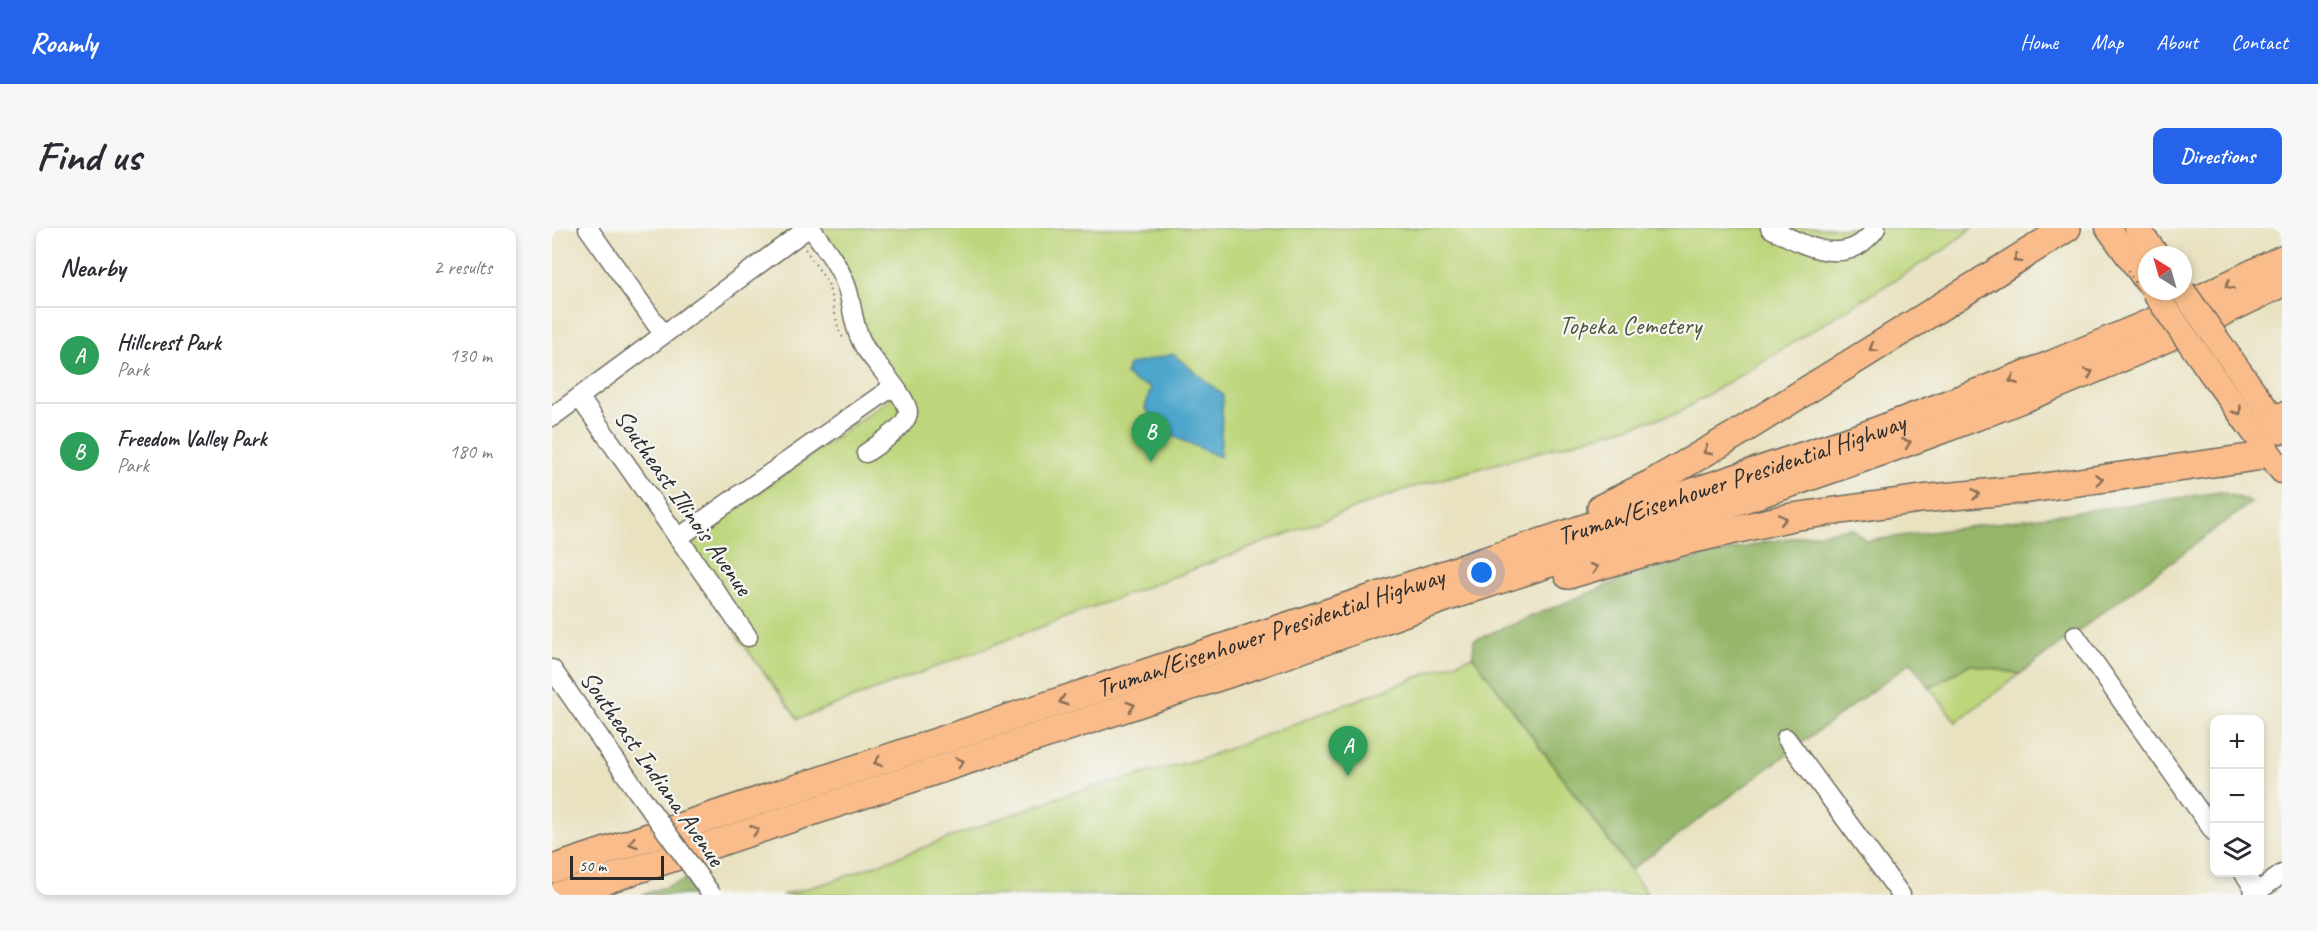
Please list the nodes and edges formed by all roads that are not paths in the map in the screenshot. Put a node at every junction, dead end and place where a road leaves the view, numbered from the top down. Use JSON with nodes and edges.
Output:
{"nodes":[{"id":1,"x":588,"y":228,"type":"edge"},
{"id":2,"x":810,"y":228,"type":"edge"},
{"id":3,"x":1770,"y":228,"type":"edge"},
{"id":4,"x":1876,"y":228,"type":"edge"},
{"id":5,"x":2067,"y":228,"type":"edge"},
{"id":6,"x":2108,"y":228,"type":"edge"},
{"id":7,"x":2137,"y":228,"type":"edge"},
{"id":8,"x":2141,"y":246,"type":"edge"},
{"id":9,"x":2282,"y":259,"type":"edge"},
{"id":10,"x":2138,"y":260,"type":"edge"},
{"id":11,"x":2282,"y":283,"type":"edge"},
{"id":12,"x":2159,"y":300,"type":"edge"},
{"id":13,"x":2189,"y":300,"type":"edge"},
{"id":14,"x":663,"y":334,"type":"junction"},
{"id":15,"x":894,"y":386,"type":"junction"},
{"id":16,"x":579,"y":397,"type":"junction"},
{"id":17,"x":552,"y":417,"type":"edge"},
{"id":18,"x":2276,"y":429,"type":"edge"},
{"id":19,"x":866,"y":453,"type":"dead end"},
{"id":20,"x":2282,"y":471,"type":"edge"},
{"id":21,"x":678,"y":538,"type":"junction"},
{"id":22,"x":1547,"y":541,"type":"junction"},
{"id":23,"x":2076,"y":635,"type":"dead end"},
{"id":24,"x":747,"y":637,"type":"dead end"},
{"id":25,"x":1255,"y":665,"type":"junction"},
{"id":26,"x":552,"y":669,"type":"edge"},
{"id":27,"x":1786,"y":738,"type":"dead end"},
{"id":28,"x":2210,"y":826,"type":"edge"},
{"id":29,"x":552,"y":869,"type":"edge"},
{"id":30,"x":2282,"y":874,"type":"edge"},
{"id":31,"x":2245,"y":877,"type":"edge"},
{"id":32,"x":2256,"y":894,"type":"edge"},
{"id":33,"x":560,"y":895,"type":"edge"},
{"id":34,"x":712,"y":895,"type":"edge"},
{"id":35,"x":1901,"y":895,"type":"edge"}],
"edges":[{"from":1,"to":14,"type":"street"},
{"from":2,"to":14,"type":"street"},
{"from":2,"to":15,"type":"street"},
{"from":3,"to":4,"type":"street"},
{"from":5,"to":22,"type":"highway","one_way":true},
{"from":6,"to":10,"type":"main road"},
{"from":7,"to":8,"type":"main road"},
{"from":9,"to":22,"type":"highway","name":"Truman/Eisenhower Presidential Highway","one_way":true},
{"from":25,"to":11,"type":"highway","name":"Truman/Eisenhower Presidential Highway","one_way":true},
{"from":12,"to":18,"type":"main road","one_way":true,"bridge":true},
{"from":13,"to":18,"type":"main road","bridge":true},
{"from":14,"to":16,"type":"street"},
{"from":15,"to":19,"type":"street"},
{"from":15,"to":21,"type":"street"},
{"from":16,"to":17,"type":"street"},
{"from":16,"to":21,"type":"street","name":"Southeast Illinois Avenue"},
{"from":18,"to":20,"type":"main road"},
{"from":25,"to":18,"type":"highway","one_way":true},
{"from":21,"to":24,"type":"street","name":"Southeast Illinois Avenue"},
{"from":22,"to":29,"type":"highway","name":"Truman/Eisenhower Presidential Highway","one_way":true},
{"from":23,"to":28,"type":"street"},
{"from":33,"to":25,"type":"highway","name":"Truman/Eisenhower Presidential Highway","one_way":true},
{"from":26,"to":34,"type":"street","name":"Southeast Indiana Avenue","bridge":true},
{"from":27,"to":35,"type":"street"},
{"from":30,"to":32,"type":"street"},
{"from":31,"to":32,"type":"street"}]}
